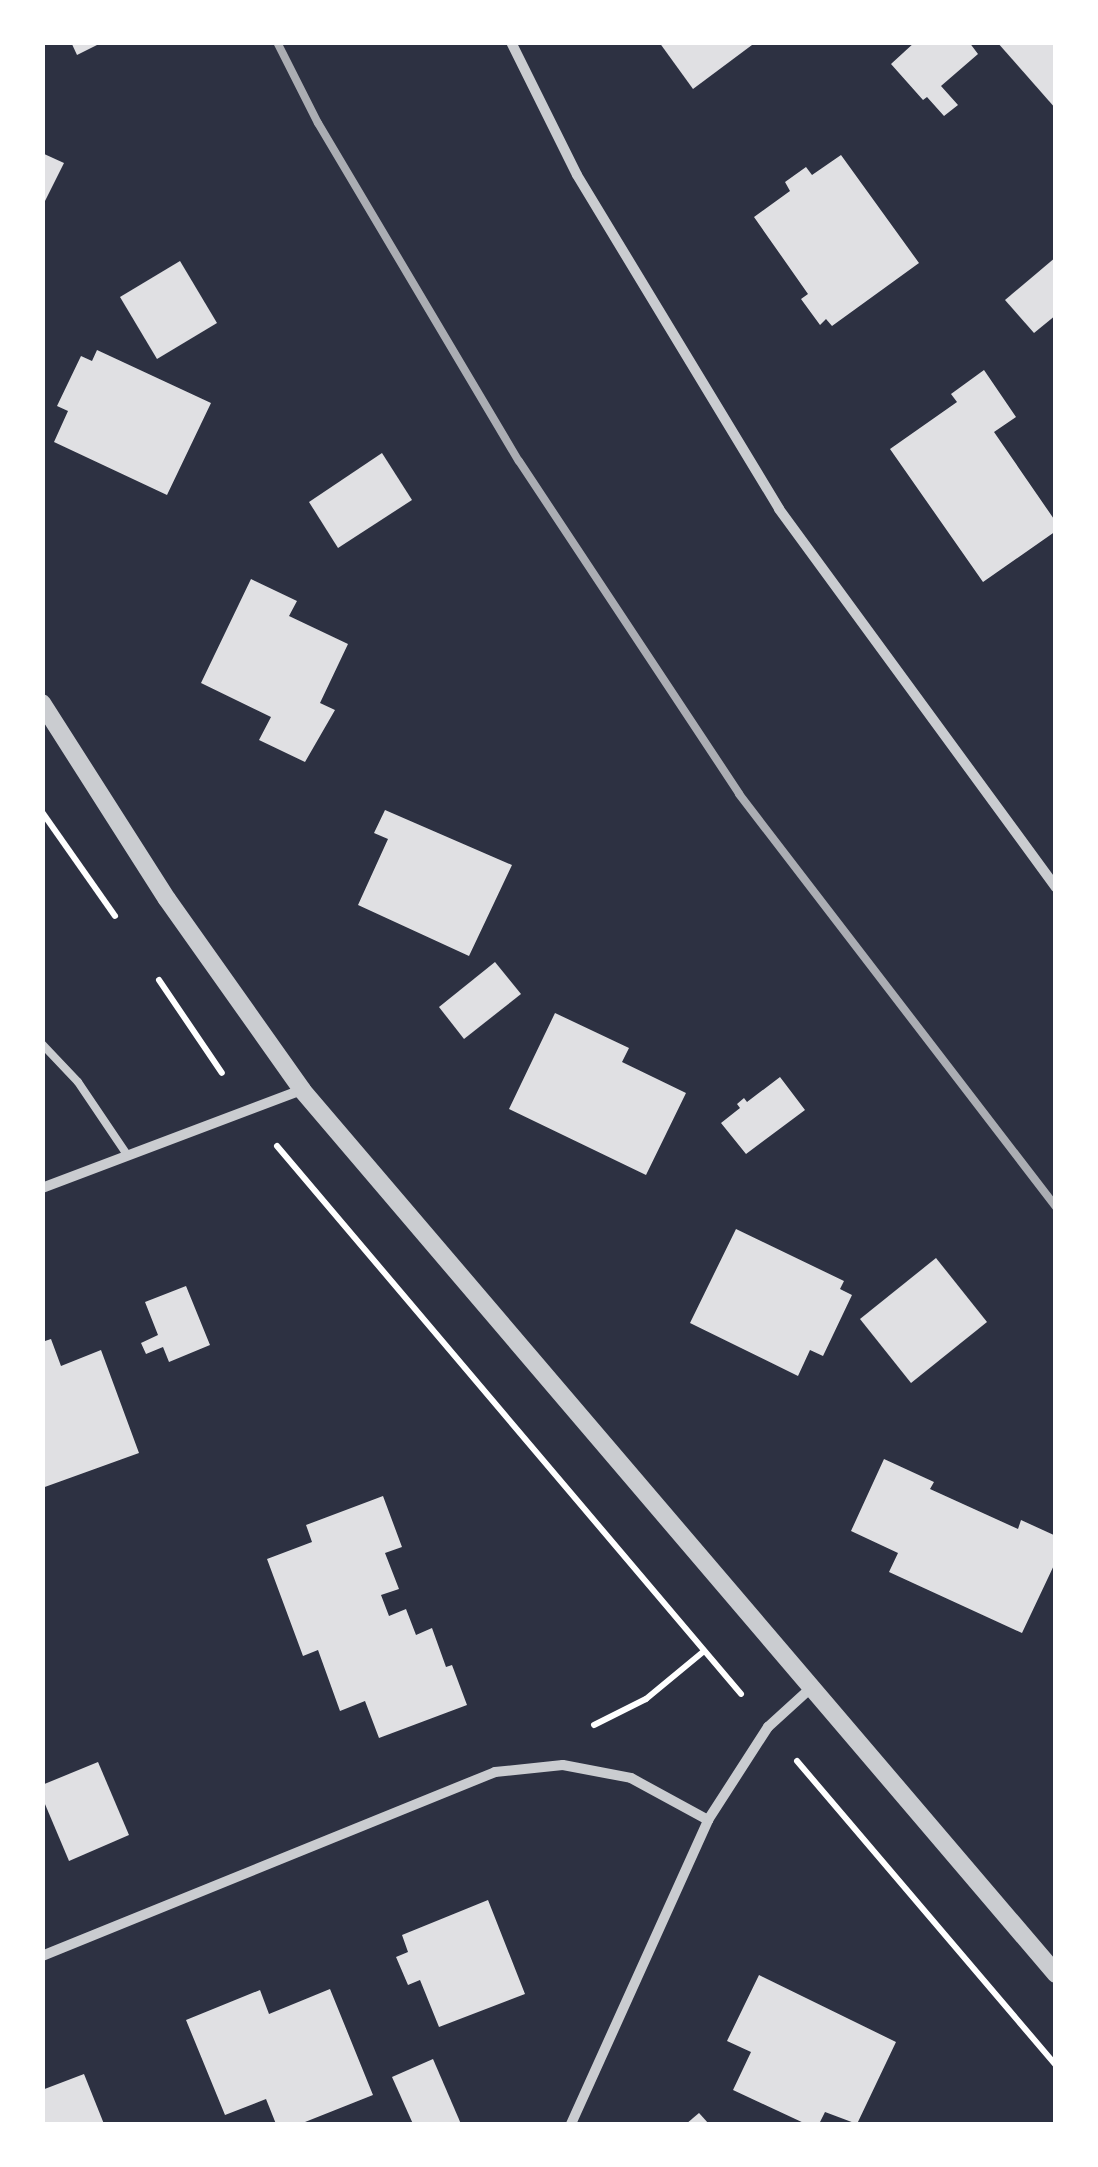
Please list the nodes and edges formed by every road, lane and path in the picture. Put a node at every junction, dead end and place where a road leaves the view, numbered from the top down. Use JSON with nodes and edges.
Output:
{"nodes":[{"id":1,"x":510,"y":42,"type":"edge"},
{"id":2,"x":42,"y":703,"type":"edge"},
{"id":3,"x":1056,"y":888,"type":"edge"},
{"id":4,"x":42,"y":1044,"type":"edge"},
{"id":5,"x":302,"y":1090,"type":"junction"},
{"id":6,"x":128,"y":1156,"type":"junction"},
{"id":7,"x":42,"y":1188,"type":"edge"},
{"id":8,"x":704,"y":1650,"type":"dead end"},
{"id":9,"x":812,"y":1687,"type":"junction"},
{"id":10,"x":579,"y":1732,"type":"dead end"},
{"id":11,"x":708,"y":1820,"type":"junction"},
{"id":12,"x":42,"y":1956,"type":"edge"},
{"id":13,"x":1056,"y":1974,"type":"edge"},
{"id":14,"x":571,"y":2124,"type":"edge"}],
"edges":[{"from":1,"to":3,"type":"street"},
{"from":2,"to":5,"type":"street"},
{"from":4,"to":6,"type":"lane"},
{"from":5,"to":6,"type":"street"},
{"from":5,"to":9,"type":"street"},
{"from":6,"to":7,"type":"street"},
{"from":8,"to":10,"type":"path"},
{"from":9,"to":11,"type":"street"},
{"from":9,"to":13,"type":"street"},
{"from":11,"to":12,"type":"street"},
{"from":11,"to":14,"type":"street"}]}
